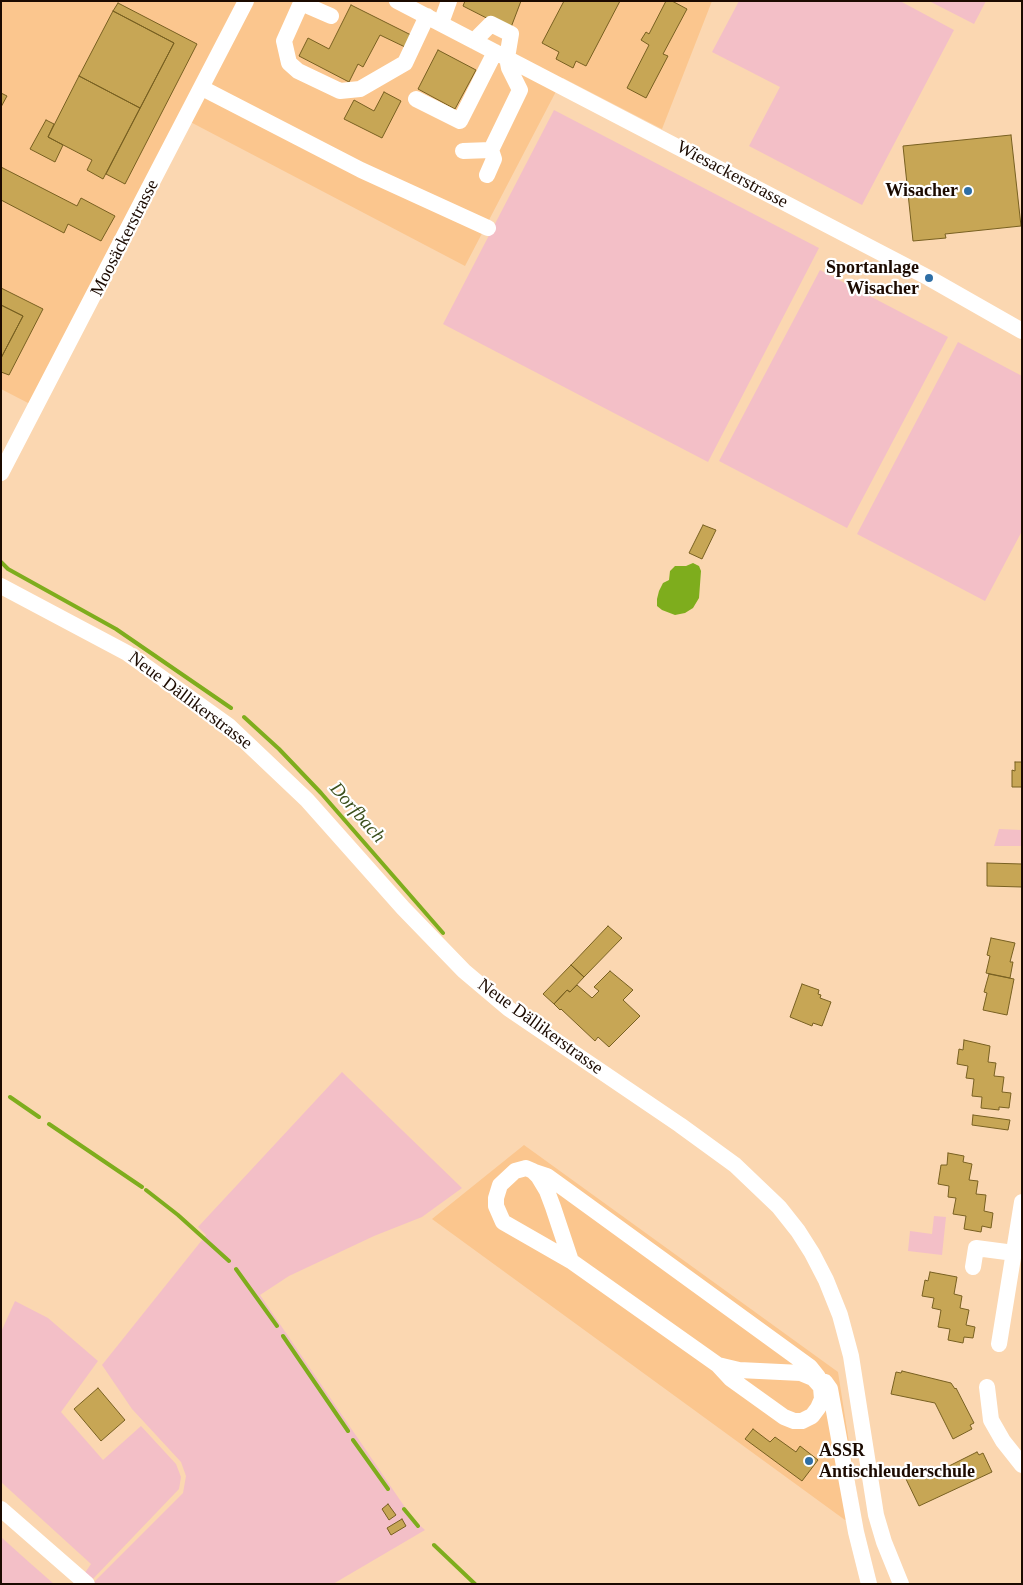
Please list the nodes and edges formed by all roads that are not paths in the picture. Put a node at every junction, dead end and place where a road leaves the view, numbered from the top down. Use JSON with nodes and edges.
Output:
{"nodes":[{"id":1,"x":246,"y":1,"type":"edge"},
{"id":2,"x":397,"y":1,"type":"edge"},
{"id":3,"x":449,"y":1,"type":"edge"},
{"id":4,"x":331,"y":16,"type":"dead end"},
{"id":5,"x":434,"y":20,"type":"junction"},
{"id":6,"x":474,"y":41,"type":"junction"},
{"id":7,"x":501,"y":55,"type":"junction"},
{"id":8,"x":202,"y":88,"type":"junction"},
{"id":9,"x":416,"y":99,"type":"dead end"},
{"id":10,"x":491,"y":150,"type":"junction"},
{"id":11,"x":463,"y":151,"type":"dead end"},
{"id":12,"x":487,"y":175,"type":"dead end"},
{"id":13,"x":488,"y":228,"type":"dead end"},
{"id":14,"x":1022,"y":331,"type":"edge"},
{"id":15,"x":1,"y":473,"type":"edge"},
{"id":16,"x":1,"y":586,"type":"edge"},
{"id":17,"x":533,"y":1171,"type":"junction"},
{"id":18,"x":1022,"y":1202,"type":"edge"},
{"id":19,"x":1014,"y":1253,"type":"junction"},
{"id":20,"x":571,"y":1261,"type":"junction"},
{"id":21,"x":973,"y":1267,"type":"dead end"},
{"id":22,"x":999,"y":1344,"type":"dead end"},
{"id":23,"x":718,"y":1365,"type":"junction"},
{"id":24,"x":820,"y":1382,"type":"junction"},
{"id":25,"x":987,"y":1387,"type":"dead end"},
{"id":26,"x":1022,"y":1465,"type":"edge"},
{"id":27,"x":1,"y":1508,"type":"edge"},
{"id":28,"x":87,"y":1584,"type":"edge"},
{"id":29,"x":869,"y":1584,"type":"edge"},
{"id":30,"x":901,"y":1584,"type":"edge"}],
"edges":[{"from":1,"to":8,"type":"street","name":"Moosäckerstrasse"},
{"from":2,"to":5,"type":"street","name":"Wiesackerstrasse"},
{"from":3,"to":5,"type":"street"},
{"from":4,"to":5,"type":"street"},
{"from":5,"to":6,"type":"street","name":"Wiesackerstrasse"},
{"from":6,"to":7,"type":"street","name":"Wiesackerstrasse"},
{"from":6,"to":7,"type":"street"},
{"from":7,"to":9,"type":"street"},
{"from":7,"to":10,"type":"street"},
{"from":7,"to":14,"type":"street","name":"Wiesackerstrasse"},
{"from":8,"to":13,"type":"street"},
{"from":8,"to":15,"type":"street","name":"Moosäckerstrasse"},
{"from":10,"to":11,"type":"street"},
{"from":10,"to":12,"type":"street"},
{"from":16,"to":30,"type":"street","name":"Neue Dällikerstrasse"},
{"from":17,"to":20,"type":"street"},
{"from":17,"to":20,"type":"street"},
{"from":17,"to":24,"type":"street"},
{"from":18,"to":19,"type":"street"},
{"from":19,"to":21,"type":"street"},
{"from":19,"to":22,"type":"street"},
{"from":20,"to":23,"type":"street"},
{"from":23,"to":24,"type":"street"},
{"from":23,"to":24,"type":"street"},
{"from":24,"to":29,"type":"street"},
{"from":25,"to":26,"type":"street"},
{"from":27,"to":28,"type":"street"}]}
